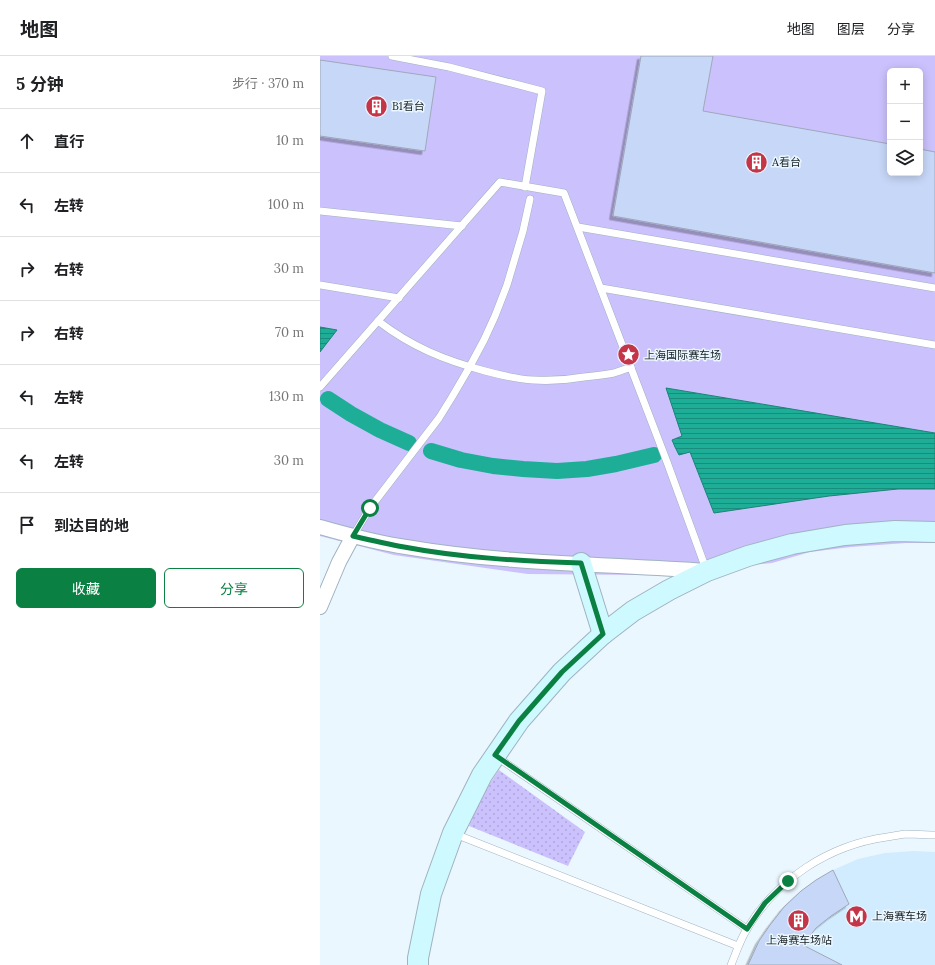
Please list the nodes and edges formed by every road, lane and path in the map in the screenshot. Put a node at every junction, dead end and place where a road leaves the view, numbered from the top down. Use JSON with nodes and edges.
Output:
{"nodes":[{"id":1,"x":392,"y":56,"type":"edge"},
{"id":2,"x":525,"y":187,"type":"junction"},
{"id":3,"x":530,"y":199,"type":"dead end"},
{"id":4,"x":320,"y":211,"type":"edge"},
{"id":5,"x":462,"y":226,"type":"junction"},
{"id":6,"x":578,"y":227,"type":"junction"},
{"id":7,"x":320,"y":284,"type":"edge"},
{"id":8,"x":601,"y":288,"type":"junction"},
{"id":9,"x":935,"y":288,"type":"edge"},
{"id":10,"x":399,"y":298,"type":"junction"},
{"id":11,"x":378,"y":321,"type":"junction"},
{"id":12,"x":935,"y":345,"type":"edge"},
{"id":13,"x":470,"y":367,"type":"junction"},
{"id":14,"x":631,"y":367,"type":"junction"},
{"id":15,"x":320,"y":387,"type":"edge"},
{"id":16,"x":320,"y":527,"type":"edge"},
{"id":17,"x":935,"y":532,"type":"edge"},
{"id":18,"x":353,"y":536,"type":"junction"},
{"id":19,"x":581,"y":563,"type":"junction"},
{"id":20,"x":707,"y":571,"type":"junction"},
{"id":21,"x":320,"y":607,"type":"edge"},
{"id":22,"x":603,"y":634,"type":"junction"},
{"id":23,"x":495,"y":755,"type":"junction"},
{"id":24,"x":453,"y":833,"type":"junction"},
{"id":25,"x":935,"y":835,"type":"edge"},
{"id":26,"x":747,"y":929,"type":"junction"},
{"id":27,"x":738,"y":946,"type":"junction"},
{"id":28,"x":418,"y":965,"type":"edge"},
{"id":29,"x":731,"y":965,"type":"edge"}],
"edges":[{"from":1,"to":2,"type":"lane"},
{"from":2,"to":5,"type":"lane"},
{"from":2,"to":6,"type":"lane"},
{"from":3,"to":13,"type":"lane"},
{"from":4,"to":5,"type":"lane"},
{"from":5,"to":10,"type":"lane"},
{"from":6,"to":8,"type":"lane"},
{"from":6,"to":9,"type":"lane"},
{"from":7,"to":10,"type":"lane"},
{"from":8,"to":12,"type":"lane"},
{"from":8,"to":14,"type":"lane"},
{"from":10,"to":11,"type":"lane"},
{"from":11,"to":13,"type":"lane"},
{"from":11,"to":15,"type":"lane"},
{"from":13,"to":14,"type":"lane"},
{"from":13,"to":18,"type":"lane"},
{"from":14,"to":20,"type":"lane"},
{"from":16,"to":18,"type":"street"},
{"from":17,"to":20,"type":"street"},
{"from":18,"to":19,"type":"street"},
{"from":18,"to":21,"type":"street"},
{"from":19,"to":20,"type":"street"},
{"from":19,"to":22,"type":"street"},
{"from":20,"to":22,"type":"street"},
{"from":22,"to":23,"type":"street"},
{"from":23,"to":24,"type":"street"},
{"from":23,"to":26,"type":"lane"},
{"from":24,"to":27,"type":"lane"},
{"from":24,"to":28,"type":"street"},
{"from":25,"to":26,"type":"lane"},
{"from":26,"to":27,"type":"lane"},
{"from":27,"to":29,"type":"lane"}]}
